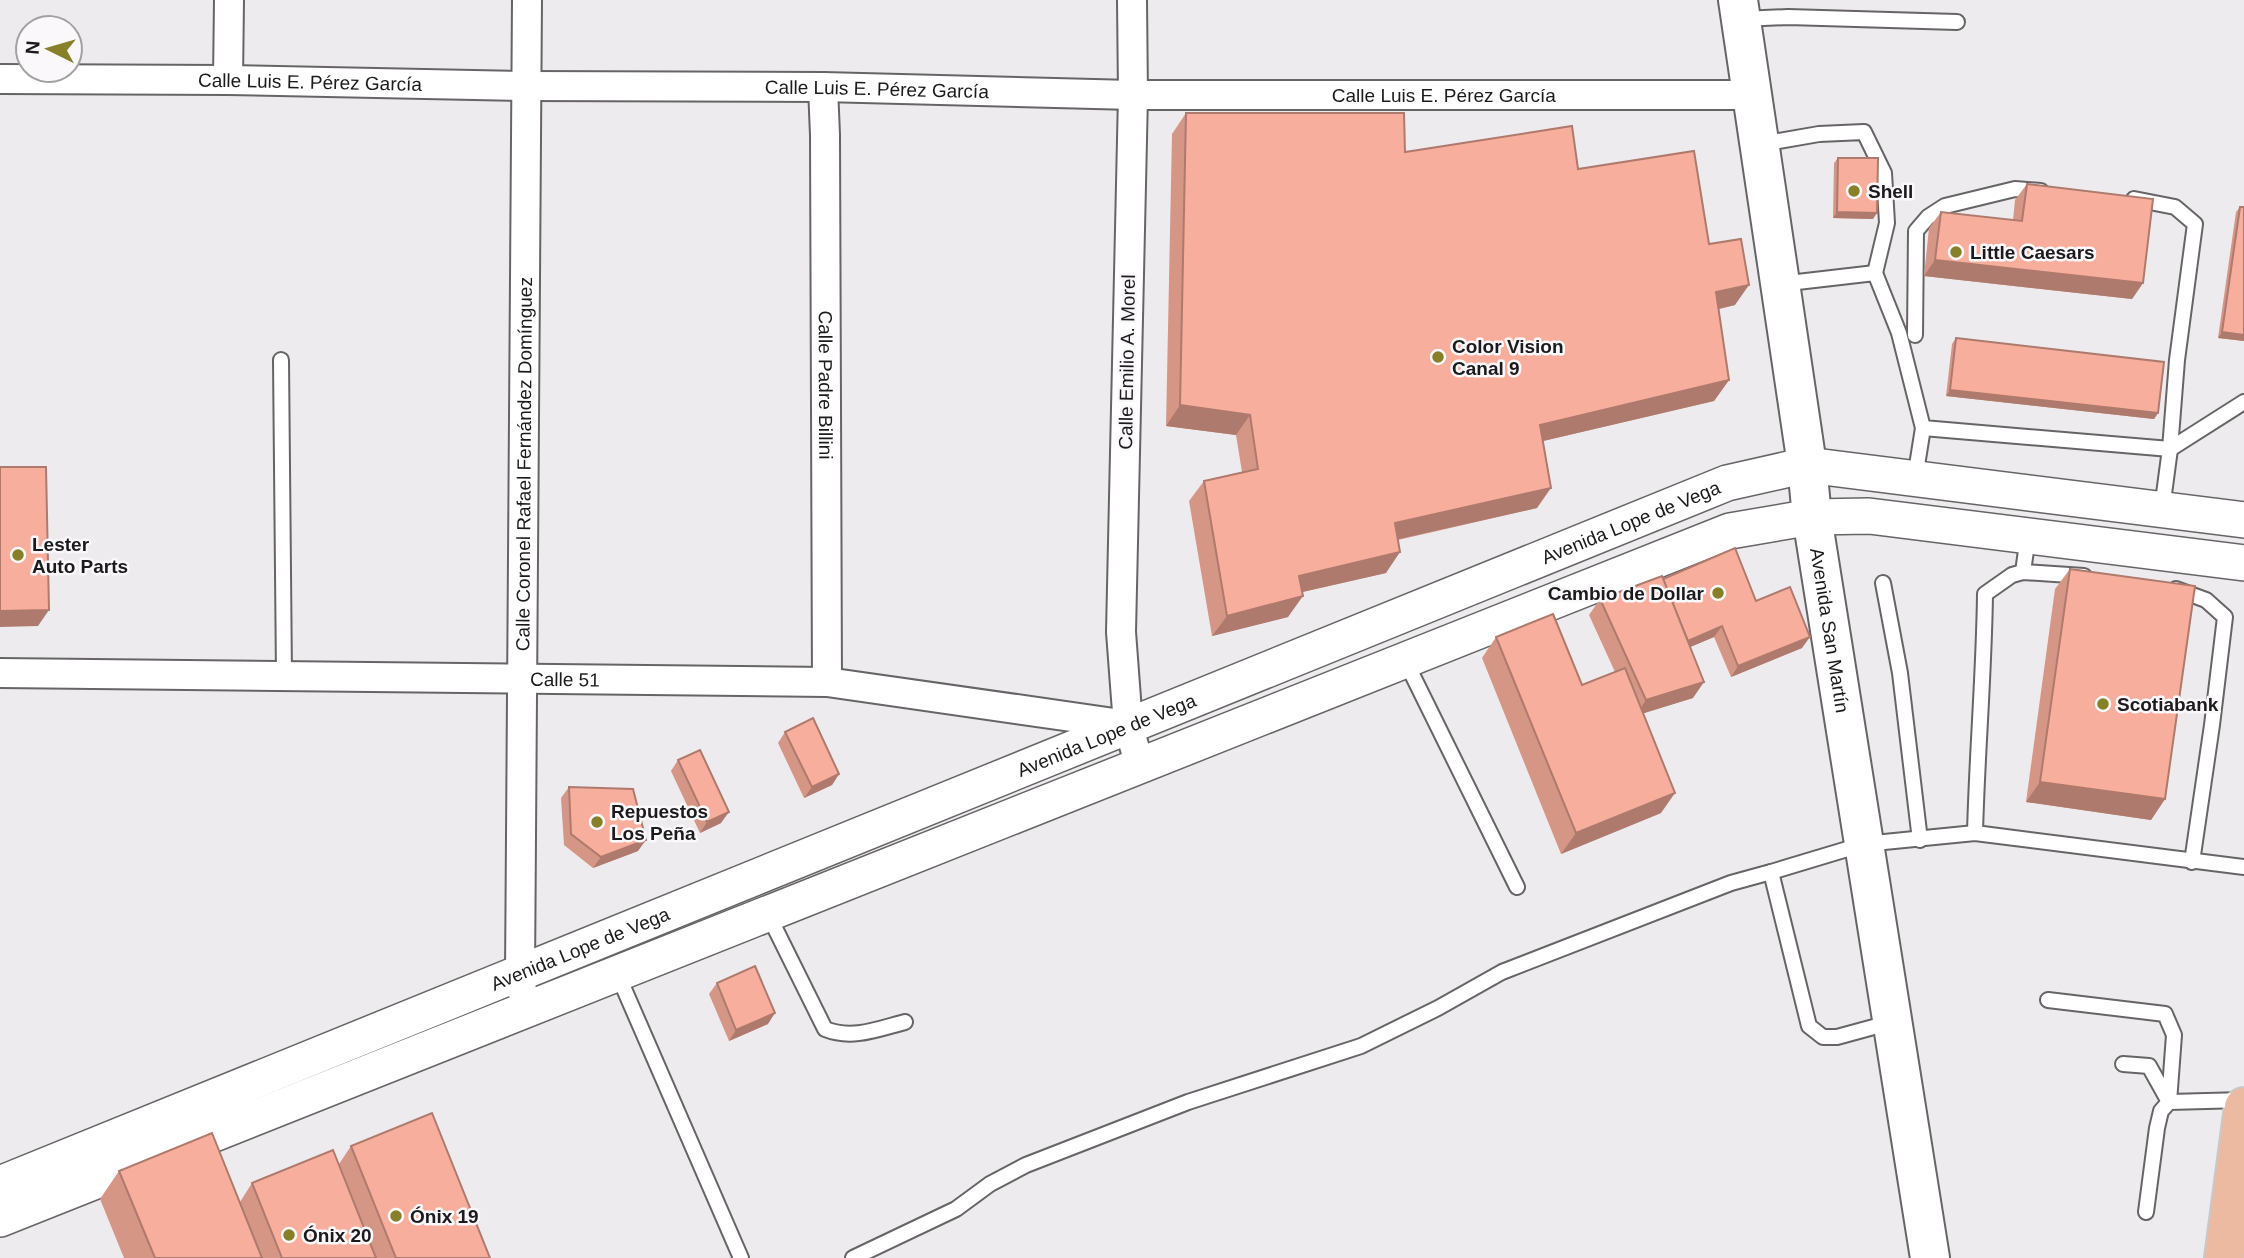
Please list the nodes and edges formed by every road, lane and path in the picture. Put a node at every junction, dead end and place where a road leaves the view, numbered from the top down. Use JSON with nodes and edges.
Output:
{"nodes":[{"id":1,"x":229,"y":0,"type":"edge"},
{"id":2,"x":527,"y":0,"type":"edge"},
{"id":3,"x":1132,"y":0,"type":"edge"},
{"id":4,"x":1739,"y":9,"type":"edge"},
{"id":5,"x":1957,"y":22,"type":"dead end"},
{"id":6,"x":0,"y":79,"type":"edge"},
{"id":7,"x":228,"y":80,"type":"junction"},
{"id":8,"x":526,"y":86,"type":"junction"},
{"id":9,"x":823,"y":87,"type":"junction"},
{"id":10,"x":1133,"y":94,"type":"junction"},
{"id":11,"x":1752,"y":95,"type":"junction"},
{"id":12,"x":1759,"y":144,"type":"junction"},
{"id":13,"x":2056,"y":193,"type":"edge"},
{"id":14,"x":2124,"y":199,"type":"edge"},
{"id":15,"x":1875,"y":273,"type":"junction"},
{"id":16,"x":1780,"y":284,"type":"junction"},
{"id":17,"x":1916,"y":335,"type":"dead end"},
{"id":18,"x":281,"y":360,"type":"dead end"},
{"id":19,"x":2244,"y":402,"type":"edge"},
{"id":20,"x":1923,"y":428,"type":"junction"},
{"id":21,"x":2170,"y":449,"type":"junction"},
{"id":22,"x":1807,"y":466,"type":"junction"},
{"id":23,"x":1914,"y":479,"type":"junction"},
{"id":24,"x":2162,"y":510,"type":"junction"},
{"id":25,"x":1812,"y":517,"type":"junction"},
{"id":26,"x":2244,"y":520,"type":"edge"},
{"id":27,"x":2028,"y":536,"type":"junction"},
{"id":28,"x":2244,"y":563,"type":"edge"},
{"id":29,"x":2023,"y":572,"type":"junction"},
{"id":30,"x":2103,"y":578,"type":"edge"},
{"id":31,"x":1883,"y":583,"type":"dead end"},
{"id":32,"x":2168,"y":586,"type":"edge"},
{"id":33,"x":1405,"y":660,"type":"junction"},
{"id":34,"x":0,"y":673,"type":"edge"},
{"id":35,"x":284,"y":676,"type":"junction"},
{"id":36,"x":522,"y":680,"type":"junction"},
{"id":37,"x":827,"y":682,"type":"junction"},
{"id":38,"x":1128,"y":725,"type":"junction"},
{"id":39,"x":1140,"y":766,"type":"junction"},
{"id":40,"x":1975,"y":833,"type":"junction"},
{"id":41,"x":1920,"y":840,"type":"junction"},
{"id":42,"x":1864,"y":844,"type":"junction"},
{"id":43,"x":2192,"y":862,"type":"junction"},
{"id":44,"x":2244,"y":867,"type":"edge"},
{"id":45,"x":1771,"y":872,"type":"junction"},
{"id":46,"x":1517,"y":887,"type":"dead end"},
{"id":47,"x":768,"y":914,"type":"junction"},
{"id":48,"x":520,"y":975,"type":"junction"},
{"id":49,"x":618,"y":975,"type":"junction"},
{"id":50,"x":2048,"y":1000,"type":"dead end"},
{"id":51,"x":526,"y":1011,"type":"junction"},
{"id":52,"x":905,"y":1022,"type":"dead end"},
{"id":53,"x":1893,"y":1022,"type":"junction"},
{"id":54,"x":2123,"y":1063,"type":"dead end"},
{"id":55,"x":2244,"y":1100,"type":"edge"},
{"id":56,"x":2169,"y":1102,"type":"junction"},
{"id":57,"x":2244,"y":1107,"type":"edge"},
{"id":58,"x":0,"y":1184,"type":"edge"},
{"id":59,"x":2146,"y":1212,"type":"dead end"},
{"id":60,"x":0,"y":1219,"type":"edge"},
{"id":61,"x":741,"y":1258,"type":"edge"},
{"id":62,"x":853,"y":1258,"type":"edge"},
{"id":63,"x":1930,"y":1258,"type":"edge"},
{"id":64,"x":2224,"y":1258,"type":"edge"}],
"edges":[{"from":1,"to":7,"type":"street"},
{"from":2,"to":8,"type":"street","name":"Calle Coronel Rafael Fernández Domínguez"},
{"from":3,"to":10,"type":"street","name":"Calle Emilio A. Morel"},
{"from":4,"to":5,"type":"lane"},
{"from":4,"to":11,"type":"main road","name":"Avenida San Martín"},
{"from":6,"to":7,"type":"street","name":"Calle Luis E. Pérez García"},
{"from":7,"to":8,"type":"street","name":"Calle Luis E. Pérez García"},
{"from":8,"to":9,"type":"street","name":"Calle Luis E. Pérez García"},
{"from":8,"to":36,"type":"street","name":"Calle Coronel Rafael Fernández Domínguez"},
{"from":9,"to":10,"type":"street","name":"Calle Luis E. Pérez García"},
{"from":9,"to":37,"type":"street","name":"Calle Padre Billini"},
{"from":10,"to":11,"type":"street","name":"Calle Luis E. Pérez García"},
{"from":10,"to":38,"type":"street","name":"Calle Emilio A. Morel"},
{"from":11,"to":12,"type":"main road","name":"Avenida San Martín"},
{"from":12,"to":15,"type":"lane"},
{"from":12,"to":16,"type":"main road","name":"Avenida San Martín"},
{"from":13,"to":17,"type":"lane"},
{"from":14,"to":21,"type":"lane"},
{"from":15,"to":16,"type":"lane"},
{"from":15,"to":20,"type":"lane"},
{"from":16,"to":22,"type":"main road","name":"Avenida San Martín"},
{"from":18,"to":35,"type":"lane"},
{"from":19,"to":21,"type":"lane"},
{"from":20,"to":21,"type":"lane"},
{"from":20,"to":23,"type":"lane"},
{"from":21,"to":24,"type":"lane"},
{"from":22,"to":23,"type":"street","name":"Avenida Lope de Vega"},
{"from":22,"to":25,"type":"main road","name":"Avenida San Martín"},
{"from":22,"to":38,"type":"street","name":"Avenida Lope de Vega"},
{"from":23,"to":24,"type":"street","name":"Avenida Lope de Vega"},
{"from":24,"to":26,"type":"street","name":"Avenida Lope de Vega"},
{"from":25,"to":27,"type":"street","name":"Avenida Lope de Vega"},
{"from":25,"to":33,"type":"street","name":"Avenida Lope de Vega"},
{"from":25,"to":42,"type":"main road","name":"Avenida San Martín"},
{"from":27,"to":28,"type":"street","name":"Avenida Lope de Vega"},
{"from":27,"to":29,"type":"lane"},
{"from":29,"to":30,"type":"lane"},
{"from":29,"to":40,"type":"lane"},
{"from":31,"to":41,"type":"lane"},
{"from":32,"to":43,"type":"lane"},
{"from":33,"to":39,"type":"street","name":"Avenida Lope de Vega"},
{"from":33,"to":46,"type":"lane"},
{"from":34,"to":35,"type":"street","name":"Calle 51"},
{"from":35,"to":36,"type":"street","name":"Calle 51"},
{"from":36,"to":37,"type":"street","name":"Calle 51"},
{"from":36,"to":48,"type":"street","name":"Calle Coronel Rafael Fernández Domínguez"},
{"from":37,"to":38,"type":"street","name":"Calle 51"},
{"from":38,"to":39,"type":"street","name":"Calle Emilio A. Morel"},
{"from":38,"to":48,"type":"street","name":"Avenida Lope de Vega"},
{"from":39,"to":47,"type":"street","name":"Avenida Lope de Vega"},
{"from":40,"to":41,"type":"lane"},
{"from":40,"to":43,"type":"lane"},
{"from":41,"to":42,"type":"lane"},
{"from":42,"to":45,"type":"lane"},
{"from":42,"to":53,"type":"main road","name":"Avenida San Martín"},
{"from":43,"to":44,"type":"lane"},
{"from":45,"to":53,"type":"lane"},
{"from":45,"to":62,"type":"lane"},
{"from":47,"to":49,"type":"street","name":"Avenida Lope de Vega"},
{"from":47,"to":52,"type":"lane"},
{"from":48,"to":51,"type":"street","name":"Calle Coronel Rafael Fernández Domínguez"},
{"from":48,"to":58,"type":"street","name":"Avenida Lope de Vega"},
{"from":49,"to":51,"type":"street","name":"Avenida Lope de Vega"},
{"from":49,"to":61,"type":"lane"},
{"from":50,"to":56,"type":"lane"},
{"from":51,"to":60,"type":"street","name":"Avenida Lope de Vega"},
{"from":53,"to":63,"type":"main road","name":"Avenida San Martín"},
{"from":54,"to":56,"type":"lane"},
{"from":55,"to":56,"type":"lane"},
{"from":56,"to":59,"type":"lane"},
{"from":57,"to":64,"type":"main road"}]}
